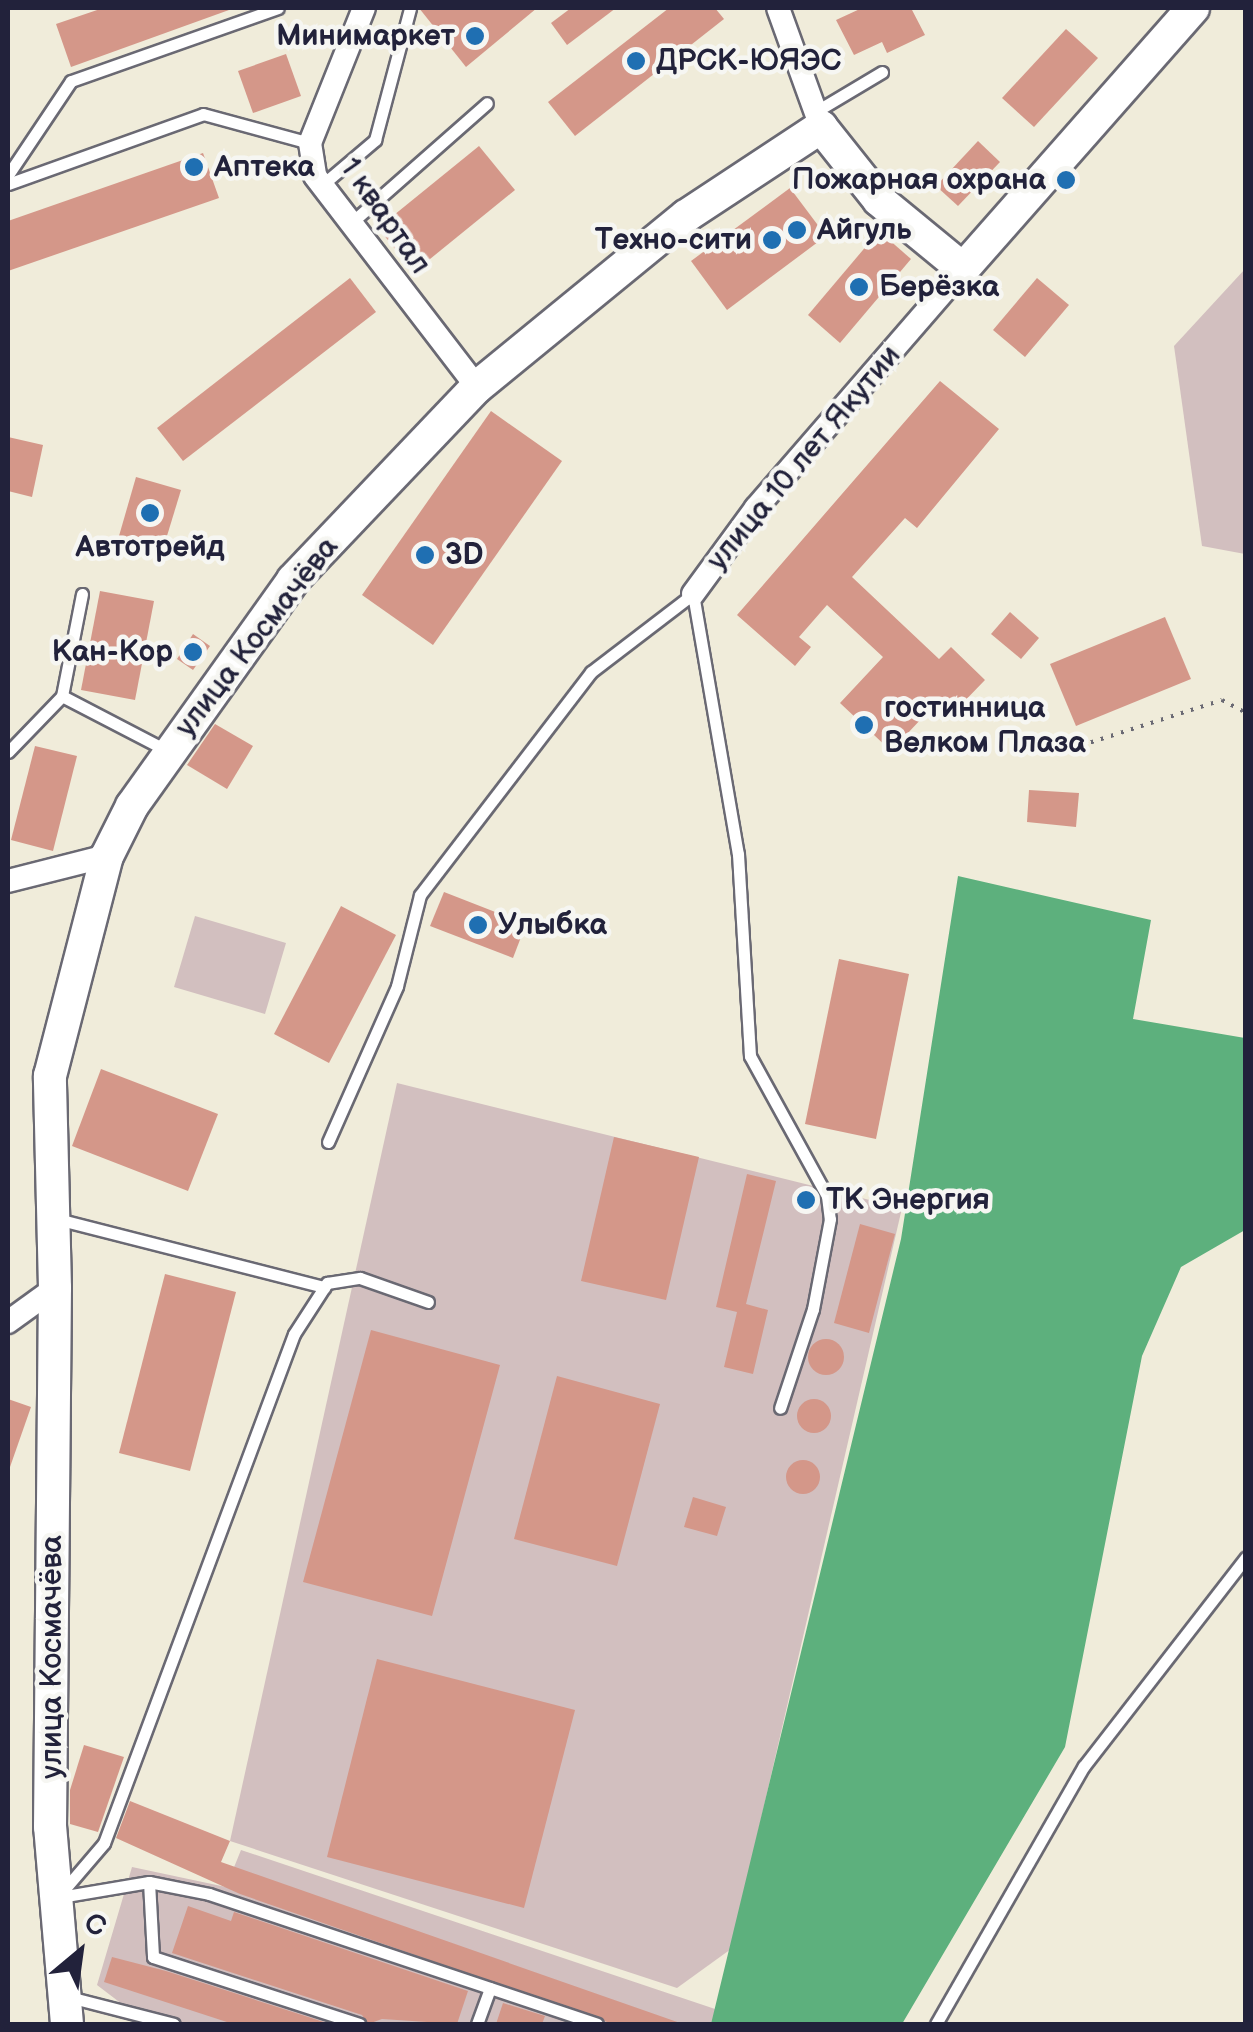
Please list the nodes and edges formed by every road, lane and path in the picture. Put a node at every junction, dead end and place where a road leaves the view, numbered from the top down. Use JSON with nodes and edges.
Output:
{"nodes":[{"id":1,"x":278,"y":8,"type":"edge"},
{"id":2,"x":364,"y":8,"type":"edge"},
{"id":3,"x":410,"y":8,"type":"edge"},
{"id":4,"x":778,"y":8,"type":"edge"},
{"id":5,"x":1193,"y":8,"type":"edge"},
{"id":6,"x":882,"y":72,"type":"dead end"},
{"id":7,"x":487,"y":104,"type":"dead end"},
{"id":8,"x":818,"y":120,"type":"junction"},
{"id":9,"x":310,"y":143,"type":"junction"},
{"id":10,"x":8,"y":175,"type":"edge"},
{"id":11,"x":8,"y":184,"type":"edge"},
{"id":12,"x":322,"y":184,"type":"junction"},
{"id":13,"x":349,"y":226,"type":"junction"},
{"id":14,"x":962,"y":268,"type":"junction"},
{"id":15,"x":476,"y":386,"type":"junction"},
{"id":16,"x":82,"y":594,"type":"dead end"},
{"id":17,"x":694,"y":594,"type":"junction"},
{"id":18,"x":62,"y":696,"type":"junction"},
{"id":19,"x":1246,"y":713,"type":"edge"},
{"id":20,"x":168,"y":751,"type":"junction"},
{"id":21,"x":8,"y":752,"type":"edge"},
{"id":22,"x":1061,"y":752,"type":"dead end"},
{"id":23,"x":107,"y":856,"type":"junction"},
{"id":24,"x":8,"y":879,"type":"edge"},
{"id":25,"x":328,"y":1142,"type":"dead end"},
{"id":26,"x":53,"y":1218,"type":"junction"},
{"id":27,"x":324,"y":1286,"type":"junction"},
{"id":28,"x":55,"y":1288,"type":"junction"},
{"id":29,"x":428,"y":1302,"type":"dead end"},
{"id":30,"x":8,"y":1322,"type":"edge"},
{"id":31,"x":780,"y":1408,"type":"dead end"},
{"id":32,"x":1246,"y":1558,"type":"edge"},
{"id":33,"x":149,"y":1882,"type":"junction"},
{"id":34,"x":56,"y":1898,"type":"junction"},
{"id":35,"x":490,"y":1988,"type":"junction"},
{"id":36,"x":66,"y":2011,"type":"edge"},
{"id":37,"x":174,"y":2024,"type":"edge"},
{"id":38,"x":358,"y":2024,"type":"edge"},
{"id":39,"x":477,"y":2024,"type":"edge"},
{"id":40,"x":597,"y":2024,"type":"edge"},
{"id":41,"x":936,"y":2024,"type":"edge"}],
"edges":[{"from":1,"to":10,"type":"lane"},
{"from":2,"to":9,"type":"street","name":"1 квартал"},
{"from":3,"to":12,"type":"lane"},
{"from":4,"to":8,"type":"street"},
{"from":5,"to":14,"type":"main road","name":"улица 10 лет Якутии"},
{"from":6,"to":8,"type":"lane"},
{"from":7,"to":13,"type":"lane"},
{"from":8,"to":14,"type":"main road"},
{"from":8,"to":15,"type":"main road","name":"улица Космачёва"},
{"from":9,"to":11,"type":"lane"},
{"from":9,"to":12,"type":"street","name":"1 квартал"},
{"from":12,"to":13,"type":"street","name":"1 квартал"},
{"from":13,"to":15,"type":"street","name":"1 квартал"},
{"from":14,"to":17,"type":"street","name":"улица 10 лет Якутии"},
{"from":15,"to":20,"type":"main road","name":"улица Космачёва"},
{"from":16,"to":18,"type":"lane"},
{"from":17,"to":25,"type":"lane"},
{"from":17,"to":31,"type":"lane"},
{"from":18,"to":20,"type":"lane"},
{"from":18,"to":21,"type":"lane"},
{"from":19,"to":22,"type":"path"},
{"from":20,"to":23,"type":"main road","name":"улица Космачёва"},
{"from":23,"to":24,"type":"street"},
{"from":23,"to":26,"type":"main road","name":"улица Космачёва"},
{"from":26,"to":27,"type":"lane"},
{"from":26,"to":28,"type":"main road","name":"улица Космачёва"},
{"from":27,"to":29,"type":"lane"},
{"from":27,"to":34,"type":"lane"},
{"from":28,"to":30,"type":"street"},
{"from":28,"to":34,"type":"main road","name":"улица Космачёва"},
{"from":32,"to":41,"type":"lane"},
{"from":33,"to":34,"type":"lane"},
{"from":33,"to":35,"type":"lane"},
{"from":33,"to":38,"type":"lane"},
{"from":34,"to":36,"type":"main road","name":"улица Космачёва"},
{"from":35,"to":39,"type":"lane"},
{"from":35,"to":40,"type":"lane"},
{"from":36,"to":37,"type":"lane"}]}
